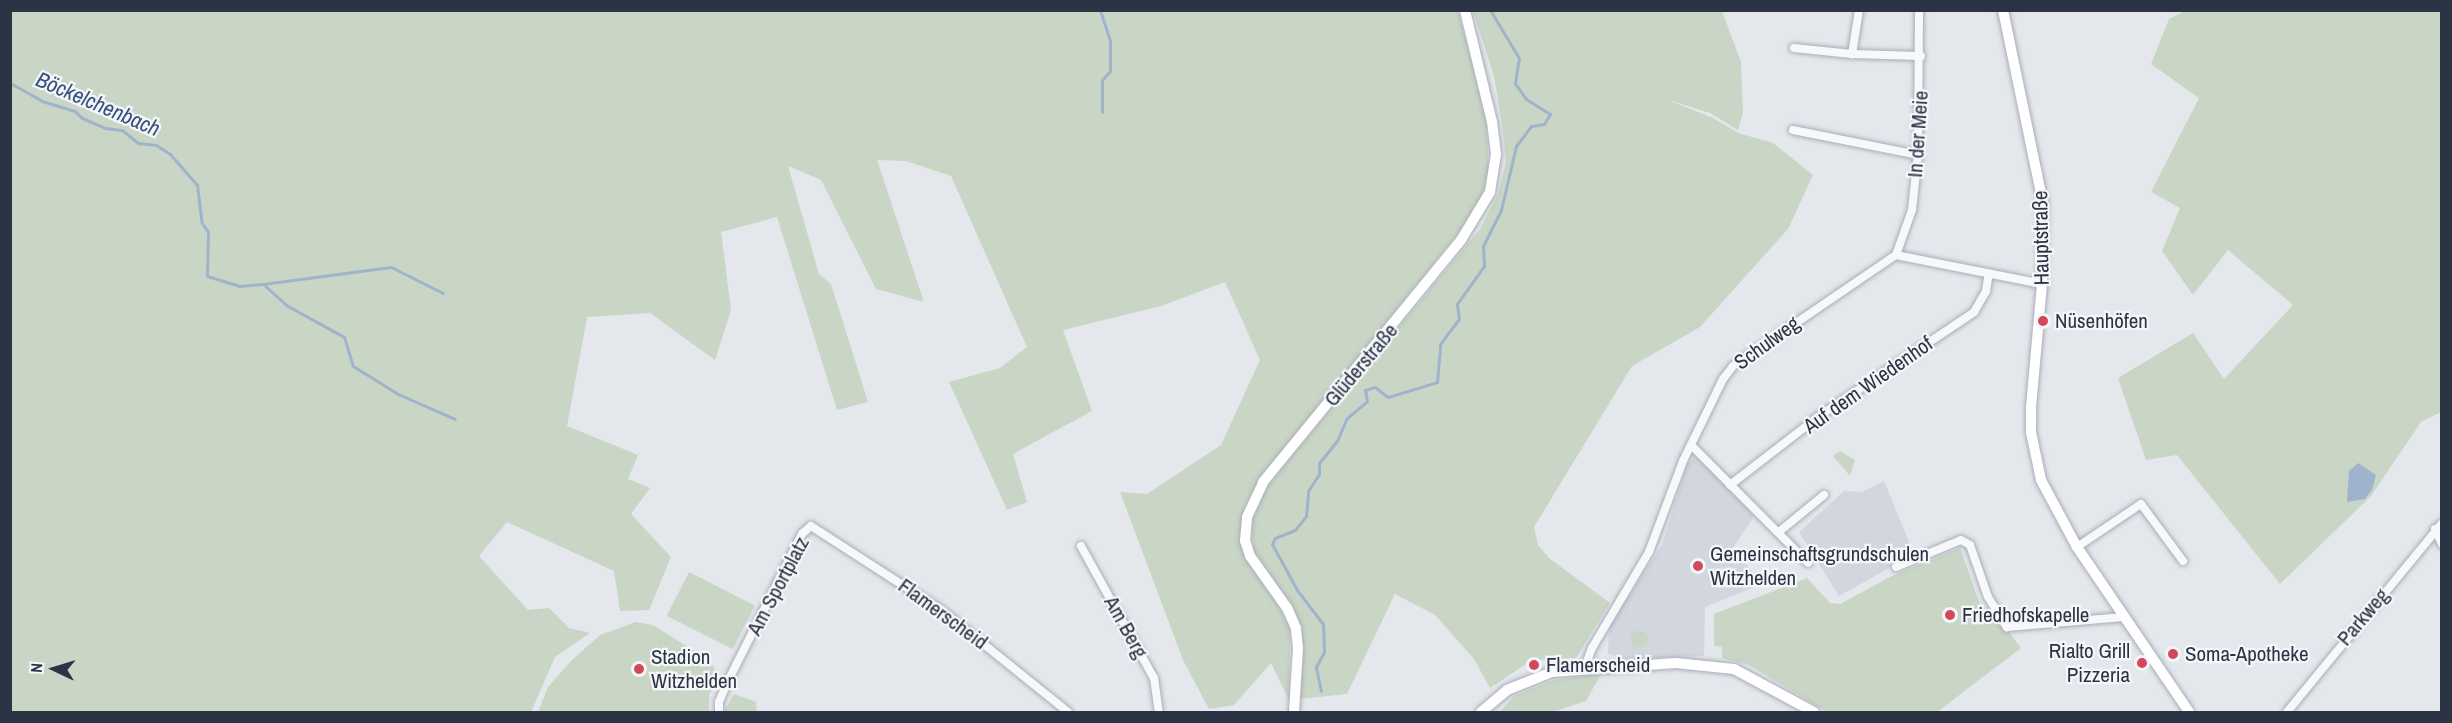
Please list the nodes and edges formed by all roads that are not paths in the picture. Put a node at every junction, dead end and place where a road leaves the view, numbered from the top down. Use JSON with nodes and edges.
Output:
{"nodes":[{"id":1,"x":1465,"y":10,"type":"edge"},
{"id":2,"x":1859,"y":10,"type":"edge"},
{"id":3,"x":1919,"y":10,"type":"edge"},
{"id":4,"x":2003,"y":10,"type":"edge"},
{"id":5,"x":1794,"y":48,"type":"dead end"},
{"id":6,"x":1852,"y":54,"type":"junction"},
{"id":7,"x":1921,"y":56,"type":"junction"},
{"id":8,"x":1793,"y":130,"type":"dead end"},
{"id":9,"x":1918,"y":155,"type":"junction"},
{"id":10,"x":1896,"y":255,"type":"junction"},
{"id":11,"x":1989,"y":273,"type":"junction"},
{"id":12,"x":2042,"y":284,"type":"junction"},
{"id":13,"x":1691,"y":445,"type":"junction"},
{"id":14,"x":1730,"y":485,"type":"junction"},
{"id":15,"x":1824,"y":495,"type":"dead end"},
{"id":16,"x":2442,"y":523,"type":"edge"},
{"id":17,"x":811,"y":526,"type":"joint"},
{"id":18,"x":2435,"y":529,"type":"junction"},
{"id":19,"x":1780,"y":531,"type":"junction"},
{"id":20,"x":2442,"y":544,"type":"edge"},
{"id":21,"x":1081,"y":546,"type":"dead end"},
{"id":22,"x":2077,"y":546,"type":"junction"},
{"id":23,"x":2183,"y":561,"type":"dead end"},
{"id":24,"x":1808,"y":563,"type":"dead end"},
{"id":25,"x":1896,"y":567,"type":"dead end"},
{"id":26,"x":2124,"y":617,"type":"junction"},
{"id":27,"x":1585,"y":667,"type":"junction"},
{"id":28,"x":719,"y":712,"type":"edge"},
{"id":29,"x":1068,"y":712,"type":"edge"},
{"id":30,"x":1159,"y":712,"type":"edge"},
{"id":31,"x":1294,"y":712,"type":"edge"},
{"id":32,"x":1481,"y":712,"type":"edge"},
{"id":33,"x":1814,"y":712,"type":"edge"},
{"id":34,"x":2188,"y":712,"type":"edge"},
{"id":35,"x":2287,"y":712,"type":"edge"}],
"edges":[{"from":1,"to":31,"type":"main road","name":"Glüderstraße"},
{"from":2,"to":6,"type":"street"},
{"from":3,"to":7,"type":"street","name":"In der Meie"},
{"from":4,"to":12,"type":"main road","name":"Hauptstraße"},
{"from":5,"to":6,"type":"street"},
{"from":6,"to":7,"type":"street"},
{"from":7,"to":9,"type":"street","name":"In der Meie"},
{"from":8,"to":9,"type":"street"},
{"from":9,"to":10,"type":"street","name":"In der Meie"},
{"from":10,"to":11,"type":"street"},
{"from":10,"to":13,"type":"street","name":"Schulweg"},
{"from":11,"to":12,"type":"street"},
{"from":11,"to":14,"type":"street","name":"Auf dem Wiedenhof"},
{"from":12,"to":22,"type":"main road","name":"Hauptstraße"},
{"from":13,"to":14,"type":"street"},
{"from":13,"to":27,"type":"street","name":"Schulweg"},
{"from":14,"to":19,"type":"street"},
{"from":15,"to":19,"type":"street"},
{"from":16,"to":18,"type":"street","name":"Parkweg"},
{"from":17,"to":28,"type":"street","name":"Am Sportplatz"},
{"from":17,"to":29,"type":"street","name":"Flamerscheid"},
{"from":18,"to":20,"type":"street"},
{"from":18,"to":35,"type":"street","name":"Parkweg"},
{"from":19,"to":24,"type":"street"},
{"from":21,"to":30,"type":"street","name":"Am Berg"},
{"from":22,"to":23,"type":"street"},
{"from":22,"to":26,"type":"main road","name":"Hauptstraße"},
{"from":25,"to":26,"type":"street"},
{"from":26,"to":34,"type":"main road","name":"Hauptstraße"},
{"from":27,"to":32,"type":"main road"},
{"from":27,"to":33,"type":"main road"}]}
